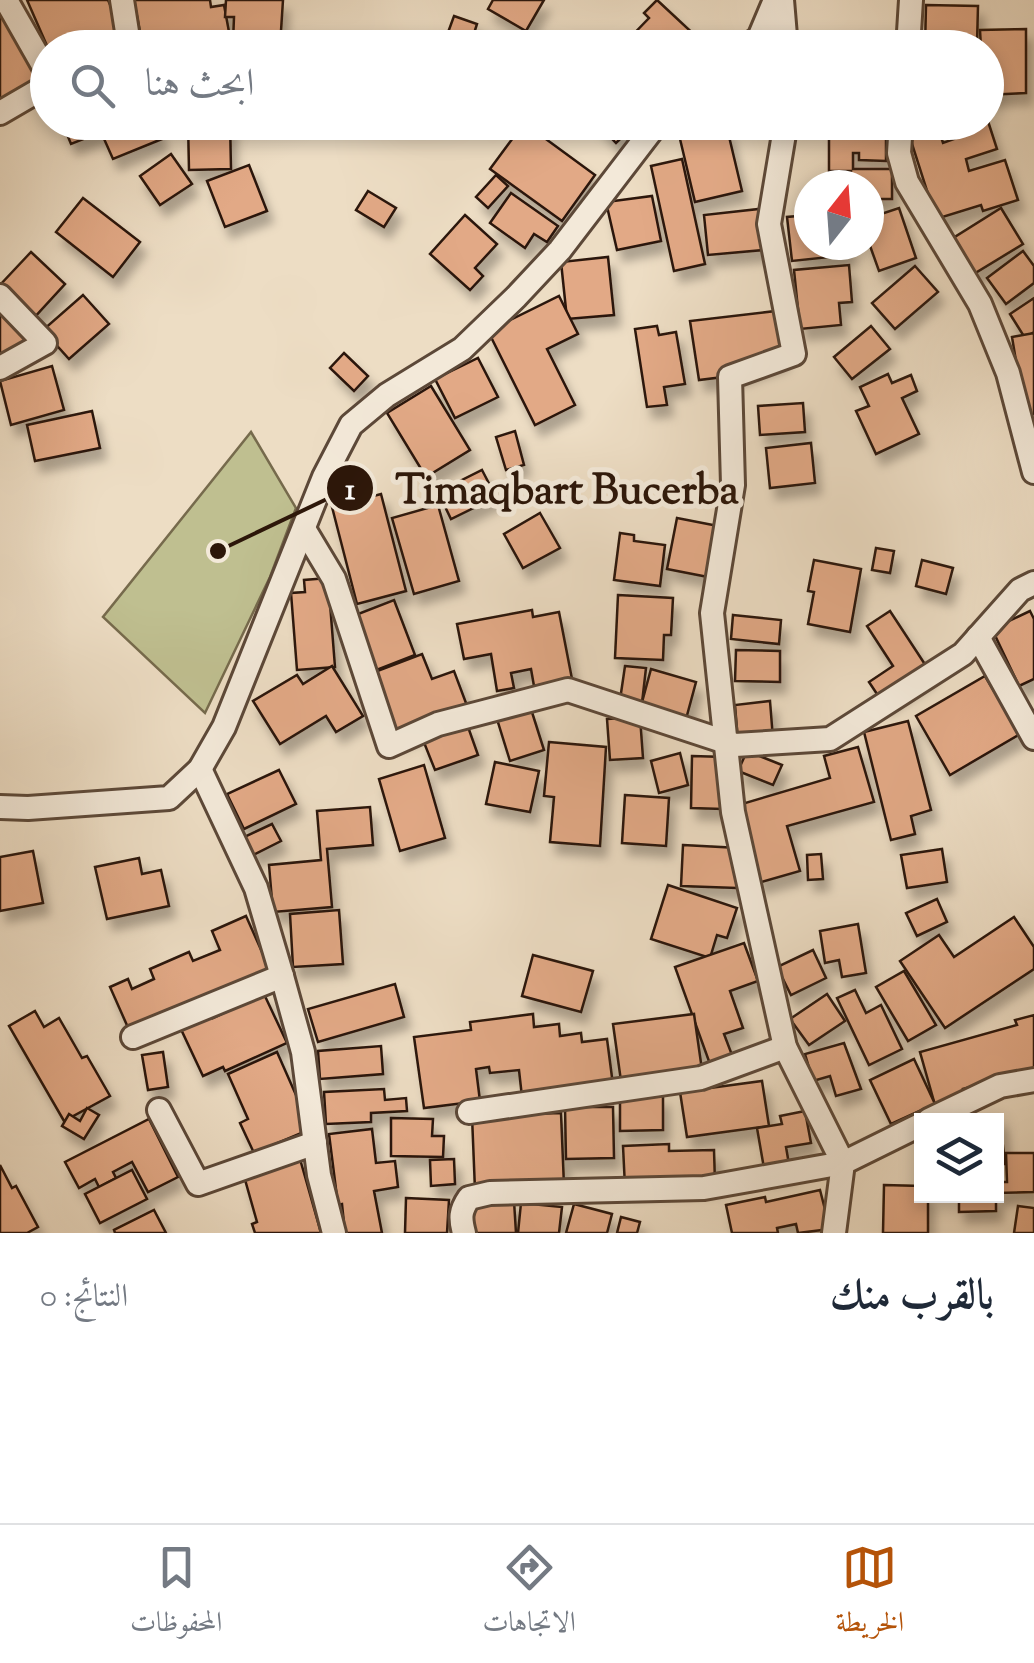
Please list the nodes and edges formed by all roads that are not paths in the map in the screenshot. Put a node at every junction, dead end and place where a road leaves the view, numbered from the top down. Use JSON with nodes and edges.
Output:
{"nodes":[{"id":1,"x":6,"y":0,"type":"edge"},
{"id":2,"x":122,"y":0,"type":"edge"},
{"id":3,"x":778,"y":0,"type":"edge"},
{"id":4,"x":911,"y":0,"type":"edge"},
{"id":5,"x":123,"y":30,"type":"edge"},
{"id":6,"x":763,"y":30,"type":"edge"},
{"id":7,"x":783,"y":30,"type":"edge"},
{"id":8,"x":909,"y":30,"type":"edge"},
{"id":9,"x":30,"y":42,"type":"edge"},
{"id":10,"x":30,"y":95,"type":"edge"},
{"id":11,"x":0,"y":112,"type":"edge"},
{"id":12,"x":644,"y":140,"type":"edge"},
{"id":13,"x":783,"y":140,"type":"edge"},
{"id":14,"x":900,"y":140,"type":"edge"},
{"id":15,"x":0,"y":296,"type":"edge"},
{"id":16,"x":0,"y":368,"type":"edge"},
{"id":17,"x":1034,"y":472,"type":"edge"},
{"id":18,"x":304,"y":529,"type":"junction"},
{"id":19,"x":1034,"y":583,"type":"edge"},
{"id":20,"x":978,"y":637,"type":"junction"},
{"id":21,"x":1034,"y":738,"type":"edge"},
{"id":22,"x":726,"y":742,"type":"junction"},
{"id":23,"x":200,"y":770,"type":"junction"},
{"id":24,"x":0,"y":807,"type":"edge"},
{"id":25,"x":282,"y":976,"type":"junction"},
{"id":26,"x":133,"y":1037,"type":"dead end"},
{"id":27,"x":785,"y":1047,"type":"junction"},
{"id":28,"x":1034,"y":1080,"type":"edge"},
{"id":29,"x":159,"y":1110,"type":"dead end"},
{"id":30,"x":469,"y":1112,"type":"dead end"},
{"id":31,"x":944,"y":1113,"type":"edge"},
{"id":32,"x":914,"y":1128,"type":"edge"},
{"id":33,"x":315,"y":1144,"type":"junction"},
{"id":34,"x":843,"y":1162,"type":"junction"},
{"id":35,"x":334,"y":1233,"type":"edge"},
{"id":36,"x":464,"y":1233,"type":"edge"},
{"id":37,"x":834,"y":1233,"type":"edge"}],
"edges":[{"from":1,"to":9,"type":"street"},
{"from":2,"to":5,"type":"street"},
{"from":3,"to":6,"type":"street"},
{"from":3,"to":7,"type":"street"},
{"from":4,"to":8,"type":"street"},
{"from":10,"to":11,"type":"street"},
{"from":12,"to":18,"type":"street"},
{"from":13,"to":22,"type":"street"},
{"from":14,"to":17,"type":"street"},
{"from":15,"to":16,"type":"street"},
{"from":18,"to":22,"type":"street"},
{"from":18,"to":23,"type":"street"},
{"from":19,"to":20,"type":"street"},
{"from":20,"to":21,"type":"street"},
{"from":20,"to":22,"type":"street"},
{"from":22,"to":27,"type":"street"},
{"from":23,"to":24,"type":"street"},
{"from":23,"to":25,"type":"street"},
{"from":25,"to":26,"type":"street"},
{"from":25,"to":33,"type":"street"},
{"from":27,"to":30,"type":"street"},
{"from":27,"to":34,"type":"street"},
{"from":28,"to":31,"type":"street"},
{"from":29,"to":33,"type":"street"},
{"from":32,"to":34,"type":"street"},
{"from":33,"to":35,"type":"street"},
{"from":34,"to":36,"type":"street"},
{"from":34,"to":37,"type":"street"}]}
